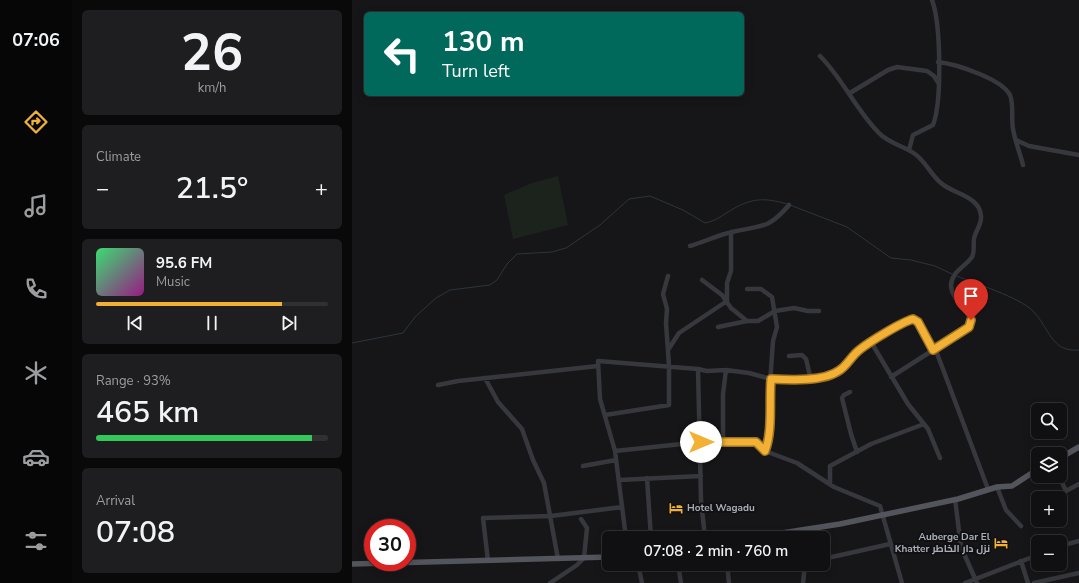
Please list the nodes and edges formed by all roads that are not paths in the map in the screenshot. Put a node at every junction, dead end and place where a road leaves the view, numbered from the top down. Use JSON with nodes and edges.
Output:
{"nodes":[{"id":1,"x":932,"y":0,"type":"edge"},
{"id":2,"x":820,"y":56,"type":"dead end"},
{"id":3,"x":938,"y":62,"type":"junction"},
{"id":4,"x":939,"y":85,"type":"junction"},
{"id":5,"x":850,"y":93,"type":"junction"},
{"id":6,"x":1016,"y":140,"type":"junction"},
{"id":7,"x":909,"y":150,"type":"junction"},
{"id":8,"x":1079,"y":155,"type":"edge"},
{"id":9,"x":1023,"y":165,"type":"dead end"},
{"id":10,"x":789,"y":205,"type":"dead end"},
{"id":11,"x":731,"y":232,"type":"junction"},
{"id":12,"x":690,"y":246,"type":"dead end"},
{"id":13,"x":668,"y":276,"type":"dead end"},
{"id":14,"x":702,"y":280,"type":"dead end"},
{"id":15,"x":748,"y":289,"type":"dead end"},
{"id":16,"x":727,"y":300,"type":"junction"},
{"id":17,"x":775,"y":311,"type":"junction"},
{"id":18,"x":819,"y":311,"type":"dead end"},
{"id":19,"x":747,"y":321,"type":"junction"},
{"id":20,"x":718,"y":327,"type":"dead end"},
{"id":21,"x":871,"y":342,"type":"junction"},
{"id":22,"x":934,"y":349,"type":"junction"},
{"id":23,"x":668,"y":350,"type":"junction"},
{"id":24,"x":789,"y":356,"type":"dead end"},
{"id":25,"x":598,"y":366,"type":"junction"},
{"id":26,"x":669,"y":366,"type":"junction"},
{"id":27,"x":698,"y":369,"type":"junction"},
{"id":28,"x":726,"y":370,"type":"junction"},
{"id":29,"x":891,"y":377,"type":"junction"},
{"id":30,"x":485,"y":378,"type":"junction"},
{"id":31,"x":771,"y":379,"type":"junction"},
{"id":32,"x":811,"y":380,"type":"junction"},
{"id":33,"x":438,"y":385,"type":"dead end"},
{"id":34,"x":850,"y":392,"type":"dead end"},
{"id":35,"x":605,"y":415,"type":"junction"},
{"id":36,"x":924,"y":424,"type":"junction"},
{"id":37,"x":701,"y":442,"type":"junction"},
{"id":38,"x":723,"y":442,"type":"junction"},
{"id":39,"x":1079,"y":447,"type":"edge"},
{"id":40,"x":615,"y":451,"type":"junction"},
{"id":41,"x":765,"y":451,"type":"junction"},
{"id":42,"x":857,"y":452,"type":"junction"},
{"id":43,"x":1067,"y":454,"type":"edge"},
{"id":44,"x":940,"y":458,"type":"dead end"},
{"id":45,"x":616,"y":460,"type":"junction"},
{"id":46,"x":583,"y":466,"type":"dead end"},
{"id":47,"x":1031,"y":474,"type":"edge"},
{"id":48,"x":701,"y":476,"type":"junction"},
{"id":49,"x":647,"y":478,"type":"junction"},
{"id":50,"x":619,"y":480,"type":"junction"},
{"id":51,"x":1062,"y":483,"type":"edge"},
{"id":52,"x":830,"y":484,"type":"junction"},
{"id":53,"x":1079,"y":484,"type":"edge"},
{"id":54,"x":997,"y":487,"type":"junction"},
{"id":55,"x":988,"y":490,"type":"junction"},
{"id":56,"x":955,"y":499,"type":"junction"},
{"id":57,"x":622,"y":507,"type":"junction"},
{"id":58,"x":882,"y":515,"type":"junction"},
{"id":59,"x":551,"y":516,"type":"junction"},
{"id":60,"x":581,"y":519,"type":"dead end"},
{"id":61,"x":1021,"y":526,"type":"dead end"},
{"id":62,"x":801,"y":530,"type":"joint"},
{"id":63,"x":625,"y":531,"type":"edge"},
{"id":64,"x":651,"y":531,"type":"edge"},
{"id":65,"x":705,"y":531,"type":"edge"},
{"id":66,"x":795,"y":531,"type":"edge"},
{"id":67,"x":1079,"y":541,"type":"edge"},
{"id":68,"x":890,"y":544,"type":"junction"},
{"id":69,"x":1067,"y":544,"type":"edge"},
{"id":70,"x":602,"y":557,"type":"edge"},
{"id":71,"x":1031,"y":557,"type":"edge"},
{"id":72,"x":584,"y":558,"type":"junction"},
{"id":73,"x":830,"y":558,"type":"edge"},
{"id":74,"x":558,"y":559,"type":"junction"},
{"id":75,"x":488,"y":561,"type":"junction"},
{"id":76,"x":1021,"y":561,"type":"junction"},
{"id":77,"x":352,"y":564,"type":"edge"},
{"id":78,"x":639,"y":571,"type":"edge"},
{"id":79,"x":679,"y":571,"type":"edge"},
{"id":80,"x":727,"y":571,"type":"edge"},
{"id":81,"x":804,"y":571,"type":"edge"},
{"id":82,"x":1079,"y":573,"type":"edge"},
{"id":83,"x":977,"y":581,"type":"edge"},
{"id":84,"x":550,"y":583,"type":"edge"},
{"id":85,"x":642,"y":583,"type":"edge"},
{"id":86,"x":681,"y":583,"type":"edge"},
{"id":87,"x":728,"y":583,"type":"edge"},
{"id":88,"x":803,"y":583,"type":"edge"},
{"id":89,"x":902,"y":583,"type":"edge"},
{"id":90,"x":965,"y":583,"type":"edge"},
{"id":91,"x":1028,"y":583,"type":"edge"},
{"id":92,"x":1034,"y":583,"type":"edge"}],
"edges":[{"from":1,"to":3,"type":"street"},
{"from":2,"to":5,"type":"street"},
{"from":3,"to":4,"type":"street"},
{"from":3,"to":6,"type":"street"},
{"from":4,"to":5,"type":"street"},
{"from":4,"to":7,"type":"street"},
{"from":5,"to":7,"type":"street"},
{"from":6,"to":8,"type":"street"},
{"from":6,"to":9,"type":"street"},
{"from":7,"to":22,"type":"street"},
{"from":10,"to":11,"type":"street"},
{"from":11,"to":12,"type":"street"},
{"from":11,"to":16,"type":"street"},
{"from":13,"to":23,"type":"street"},
{"from":14,"to":16,"type":"street"},
{"from":15,"to":17,"type":"street"},
{"from":16,"to":19,"type":"street"},
{"from":16,"to":23,"type":"street"},
{"from":17,"to":18,"type":"street"},
{"from":17,"to":19,"type":"street"},
{"from":17,"to":31,"type":"street"},
{"from":19,"to":20,"type":"street"},
{"from":21,"to":22,"type":"street"},
{"from":21,"to":29,"type":"street"},
{"from":21,"to":32,"type":"street"},
{"from":22,"to":29,"type":"street"},
{"from":22,"to":55,"type":"street"},
{"from":23,"to":26,"type":"street"},
{"from":24,"to":32,"type":"street"},
{"from":25,"to":26,"type":"street"},
{"from":25,"to":30,"type":"street"},
{"from":25,"to":35,"type":"street"},
{"from":26,"to":27,"type":"street"},
{"from":26,"to":35,"type":"street"},
{"from":27,"to":28,"type":"street"},
{"from":27,"to":37,"type":"street"},
{"from":28,"to":31,"type":"street"},
{"from":28,"to":38,"type":"street"},
{"from":29,"to":36,"type":"street"},
{"from":30,"to":33,"type":"street"},
{"from":30,"to":59,"type":"street"},
{"from":31,"to":32,"type":"street"},
{"from":31,"to":41,"type":"street"},
{"from":34,"to":42,"type":"street"},
{"from":35,"to":40,"type":"street"},
{"from":36,"to":42,"type":"street"},
{"from":36,"to":44,"type":"street"},
{"from":37,"to":38,"type":"street"},
{"from":37,"to":40,"type":"street"},
{"from":37,"to":48,"type":"street"},
{"from":38,"to":41,"type":"street"},
{"from":39,"to":43,"type":"main road"},
{"from":40,"to":45,"type":"street"},
{"from":41,"to":52,"type":"street"},
{"from":42,"to":52,"type":"street"},
{"from":45,"to":46,"type":"street"},
{"from":45,"to":50,"type":"street"},
{"from":47,"to":54,"type":"main road"},
{"from":48,"to":49,"type":"street"},
{"from":48,"to":65,"type":"street"},
{"from":49,"to":50,"type":"street"},
{"from":49,"to":64,"type":"street"},
{"from":50,"to":57,"type":"street"},
{"from":51,"to":53,"type":"street"},
{"from":52,"to":58,"type":"street"},
{"from":54,"to":55,"type":"main road"},
{"from":54,"to":61,"type":"street"},
{"from":55,"to":56,"type":"main road"},
{"from":56,"to":58,"type":"main road"},
{"from":56,"to":83,"type":"street"},
{"from":57,"to":59,"type":"street"},
{"from":57,"to":63,"type":"street"},
{"from":58,"to":62,"type":"main road"},
{"from":58,"to":68,"type":"street"},
{"from":59,"to":74,"type":"street"},
{"from":59,"to":75,"type":"street"},
{"from":60,"to":72,"type":"street"},
{"from":62,"to":66,"type":"main road"},
{"from":67,"to":69,"type":"street"},
{"from":68,"to":73,"type":"street"},
{"from":68,"to":89,"type":"street"},
{"from":70,"to":72,"type":"main road"},
{"from":71,"to":76,"type":"street"},
{"from":72,"to":74,"type":"main road"},
{"from":72,"to":84,"type":"street"},
{"from":74,"to":75,"type":"main road"},
{"from":75,"to":77,"type":"main road"},
{"from":76,"to":83,"type":"street"},
{"from":76,"to":91,"type":"street"},
{"from":78,"to":85,"type":"street"},
{"from":79,"to":86,"type":"street"},
{"from":80,"to":87,"type":"street"},
{"from":81,"to":88,"type":"street"},
{"from":82,"to":92,"type":"street"},
{"from":83,"to":90,"type":"street"}]}
